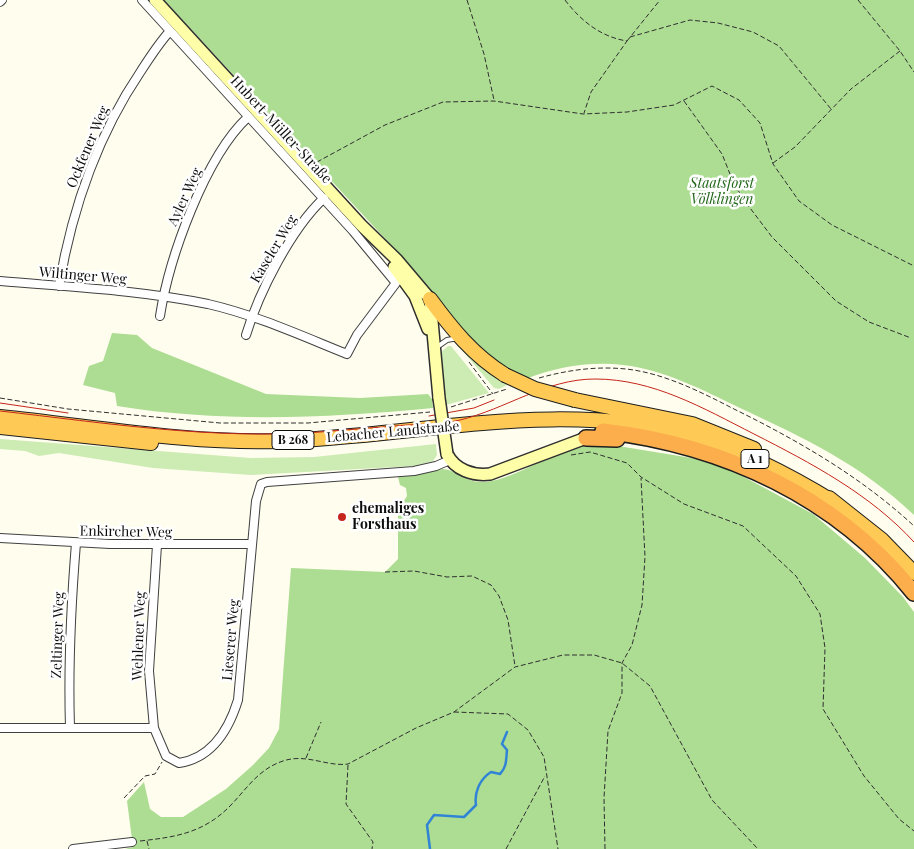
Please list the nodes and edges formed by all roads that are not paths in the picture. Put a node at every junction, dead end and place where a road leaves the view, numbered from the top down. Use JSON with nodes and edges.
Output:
{"nodes":[{"id":1,"x":142,"y":0,"type":"edge"},
{"id":2,"x":155,"y":0,"type":"edge"},
{"id":3,"x":170,"y":30,"type":"junction"},
{"id":4,"x":248,"y":117,"type":"junction"},
{"id":5,"x":324,"y":198,"type":"junction"},
{"id":6,"x":361,"y":225,"type":"junction"},
{"id":7,"x":399,"y":279,"type":"junction"},
{"id":8,"x":0,"y":281,"type":"edge"},
{"id":9,"x":59,"y":286,"type":"junction"},
{"id":10,"x":163,"y":297,"type":"junction"},
{"id":11,"x":430,"y":300,"type":"junction"},
{"id":12,"x":160,"y":316,"type":"dead end"},
{"id":13,"x":252,"y":317,"type":"junction"},
{"id":14,"x":246,"y":335,"type":"dead end"},
{"id":15,"x":460,"y":338,"type":"junction"},
{"id":16,"x":434,"y":350,"type":"junction"},
{"id":17,"x":0,"y":417,"type":"edge"},
{"id":18,"x":0,"y":427,"type":"edge"},
{"id":19,"x":667,"y":430,"type":"joint"},
{"id":20,"x":603,"y":431,"type":"joint"},
{"id":21,"x":645,"y":437,"type":"junction"},
{"id":22,"x":586,"y":438,"type":"joint"},
{"id":23,"x":448,"y":457,"type":"junction"},
{"id":24,"x":836,"y":503,"type":"junction"},
{"id":25,"x":0,"y":538,"type":"edge"},
{"id":26,"x":76,"y":543,"type":"junction"},
{"id":27,"x":252,"y":544,"type":"junction"},
{"id":28,"x":157,"y":545,"type":"junction"},
{"id":29,"x":914,"y":573,"type":"edge"},
{"id":30,"x":914,"y":593,"type":"edge"},
{"id":31,"x":70,"y":727,"type":"junction"},
{"id":32,"x":0,"y":728,"type":"edge"},
{"id":33,"x":154,"y":728,"type":"junction"},
{"id":34,"x":132,"y":842,"type":"road end"},
{"id":35,"x":73,"y":849,"type":"edge"}],
"edges":[{"from":1,"to":3,"type":"street","name":"Hubert-Müller-Straße"},
{"from":2,"to":6,"type":"main road","name":"Hubert-Müller-Straße"},
{"from":3,"to":4,"type":"street","name":"Hubert-Müller-Straße"},
{"from":3,"to":9,"type":"street","name":"Ockfener Weg"},
{"from":4,"to":5,"type":"street","name":"Hubert-Müller-Straße"},
{"from":4,"to":10,"type":"street","name":"Ayler Weg"},
{"from":5,"to":7,"type":"street","name":"Hubert-Müller-Straße"},
{"from":5,"to":13,"type":"street","name":"Kaseler Weg"},
{"from":6,"to":7,"type":"main road","name":"Hubert-Müller-Straße"},
{"from":6,"to":11,"type":"main road","name":"Hubert-Müller-Straße"},
{"from":7,"to":13,"type":"street","name":"Wiltinger Weg"},
{"from":7,"to":16,"type":"main road","name":"Hubert-Müller-Straße"},
{"from":8,"to":9,"type":"street","name":"Wiltinger Weg"},
{"from":9,"to":10,"type":"street","name":"Wiltinger Weg"},
{"from":10,"to":12,"type":"street"},
{"from":10,"to":13,"type":"street","name":"Wiltinger Weg"},
{"from":11,"to":15,"type":"highway"},
{"from":11,"to":16,"type":"main road","name":"Hubert-Müller-Straße"},
{"from":13,"to":14,"type":"street"},
{"from":15,"to":16,"type":"lane"},
{"from":15,"to":24,"type":"highway","bridge":true},
{"from":16,"to":23,"type":"main road","name":"Hubert-Müller-Straße","bridge":true},
{"from":17,"to":19,"type":"highway","name":"Lebacher Landstraße","number":"B 268"},
{"from":18,"to":20,"type":"highway","name":"Lebacher Landstraße","number":"B 268"},
{"from":19,"to":24,"type":"highway","number":"A 1"},
{"from":20,"to":21,"type":"highway","number":"B 268"},
{"from":21,"to":22,"type":"highway"},
{"from":21,"to":30,"type":"highway","number":"A 1"},
{"from":22,"to":23,"type":"main road"},
{"from":23,"to":27,"type":"street","name":"Lieserer Weg"},
{"from":24,"to":29,"type":"highway","number":"A 1"},
{"from":25,"to":26,"type":"street","name":"Enkircher Weg"},
{"from":26,"to":28,"type":"street","name":"Enkircher Weg"},
{"from":26,"to":31,"type":"street","name":"Zeltinger Weg"},
{"from":27,"to":28,"type":"street","name":"Enkircher Weg"},
{"from":27,"to":33,"type":"street","name":"Lieserer Weg"},
{"from":28,"to":33,"type":"street","name":"Wehlener Weg"},
{"from":31,"to":32,"type":"street"},
{"from":31,"to":33,"type":"street"},
{"from":34,"to":35,"type":"street"}]}
